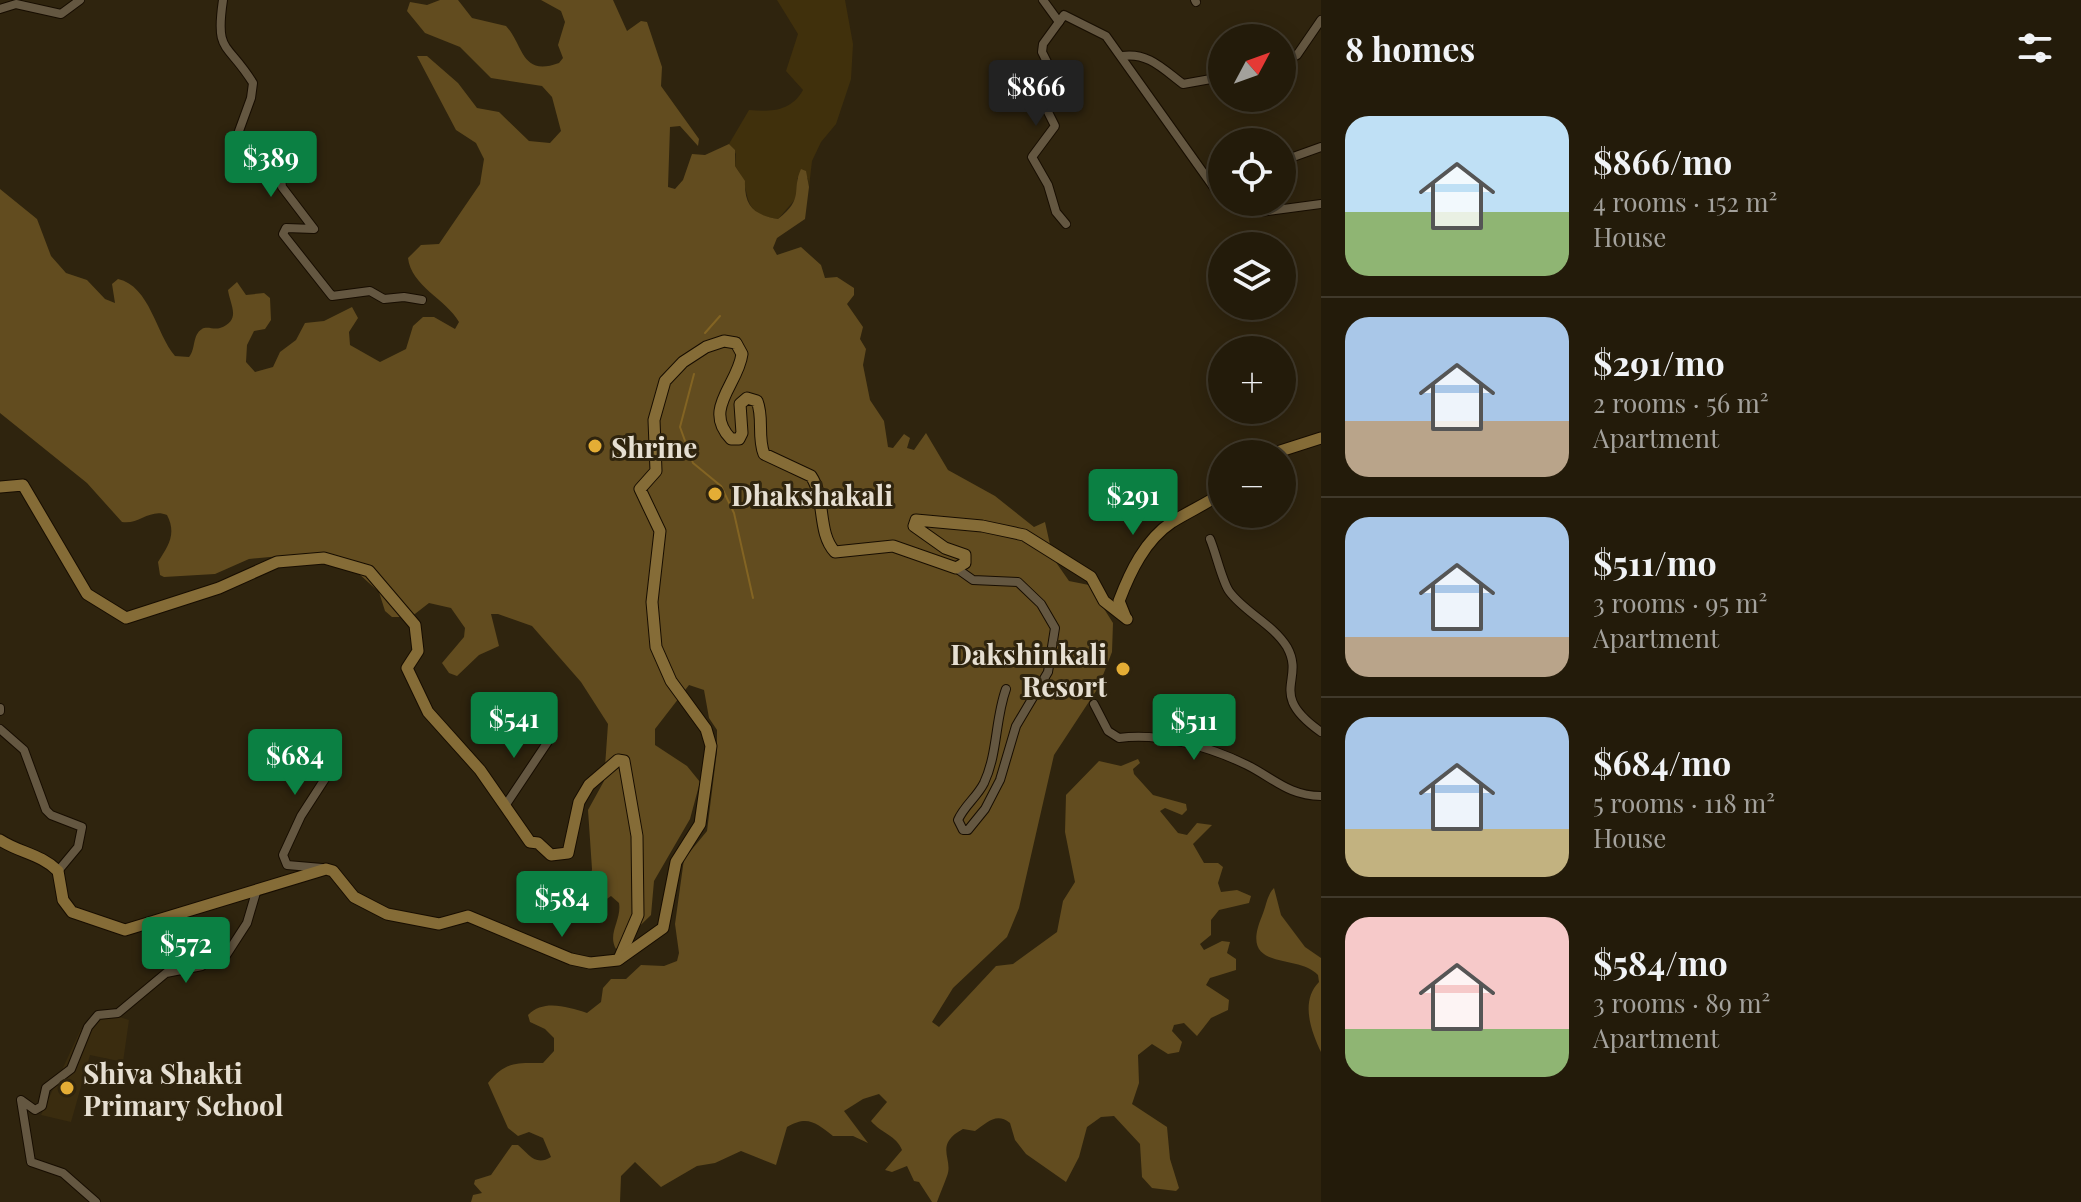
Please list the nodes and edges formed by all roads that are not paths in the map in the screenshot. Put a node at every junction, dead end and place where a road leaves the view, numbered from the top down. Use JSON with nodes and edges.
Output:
{"nodes":[{"id":1,"x":80,"y":0,"type":"edge"},
{"id":2,"x":223,"y":0,"type":"edge"},
{"id":3,"x":1043,"y":0,"type":"edge"},
{"id":4,"x":0,"y":9,"type":"edge"},
{"id":5,"x":1321,"y":20,"type":"edge"},
{"id":6,"x":1059,"y":22,"type":"junction"},
{"id":7,"x":1122,"y":56,"type":"junction"},
{"id":8,"x":1296,"y":56,"type":"edge"},
{"id":9,"x":1208,"y":80,"type":"edge"},
{"id":10,"x":1321,"y":147,"type":"edge"},
{"id":11,"x":1296,"y":156,"type":"edge"},
{"id":12,"x":1208,"y":177,"type":"edge"},
{"id":13,"x":1321,"y":204,"type":"edge"},
{"id":14,"x":1296,"y":207,"type":"edge"},
{"id":15,"x":1066,"y":224,"type":"dead end"},
{"id":16,"x":422,"y":300,"type":"dead end"},
{"id":17,"x":1321,"y":438,"type":"edge"},
{"id":18,"x":1296,"y":446,"type":"edge"},
{"id":19,"x":0,"y":487,"type":"edge"},
{"id":20,"x":1208,"y":501,"type":"edge"},
{"id":21,"x":1210,"y":539,"type":"dead end"},
{"id":22,"x":956,"y":568,"type":"junction"},
{"id":23,"x":1006,"y":689,"type":"dead end"},
{"id":24,"x":1094,"y":704,"type":"dead end"},
{"id":25,"x":0,"y":729,"type":"edge"},
{"id":26,"x":1321,"y":732,"type":"edge"},
{"id":27,"x":553,"y":734,"type":"dead end"},
{"id":28,"x":332,"y":768,"type":"dead end"},
{"id":29,"x":1321,"y":796,"type":"edge"},
{"id":30,"x":505,"y":806,"type":"junction"},
{"id":31,"x":0,"y":840,"type":"edge"},
{"id":32,"x":326,"y":869,"type":"junction"},
{"id":33,"x":58,"y":871,"type":"junction"},
{"id":34,"x":257,"y":889,"type":"junction"},
{"id":35,"x":618,"y":960,"type":"junction"},
{"id":36,"x":96,"y":1202,"type":"edge"}],
"edges":[{"from":1,"to":4,"type":"street"},
{"from":2,"to":16,"type":"street"},
{"from":3,"to":6,"type":"street"},
{"from":5,"to":8,"type":"street"},
{"from":6,"to":7,"type":"street"},
{"from":6,"to":15,"type":"street"},
{"from":7,"to":9,"type":"street"},
{"from":7,"to":12,"type":"street"},
{"from":10,"to":11,"type":"street"},
{"from":13,"to":14,"type":"street"},
{"from":17,"to":18,"type":"main road"},
{"from":19,"to":30,"type":"main road"},
{"from":20,"to":22,"type":"main road"},
{"from":21,"to":26,"type":"street"},
{"from":22,"to":23,"type":"street"},
{"from":22,"to":35,"type":"main road"},
{"from":24,"to":29,"type":"street"},
{"from":25,"to":33,"type":"street"},
{"from":27,"to":30,"type":"street"},
{"from":28,"to":32,"type":"street"},
{"from":30,"to":35,"type":"main road"},
{"from":31,"to":33,"type":"main road"},
{"from":32,"to":34,"type":"main road"},
{"from":32,"to":35,"type":"main road"},
{"from":33,"to":34,"type":"main road"},
{"from":34,"to":36,"type":"street"}]}
